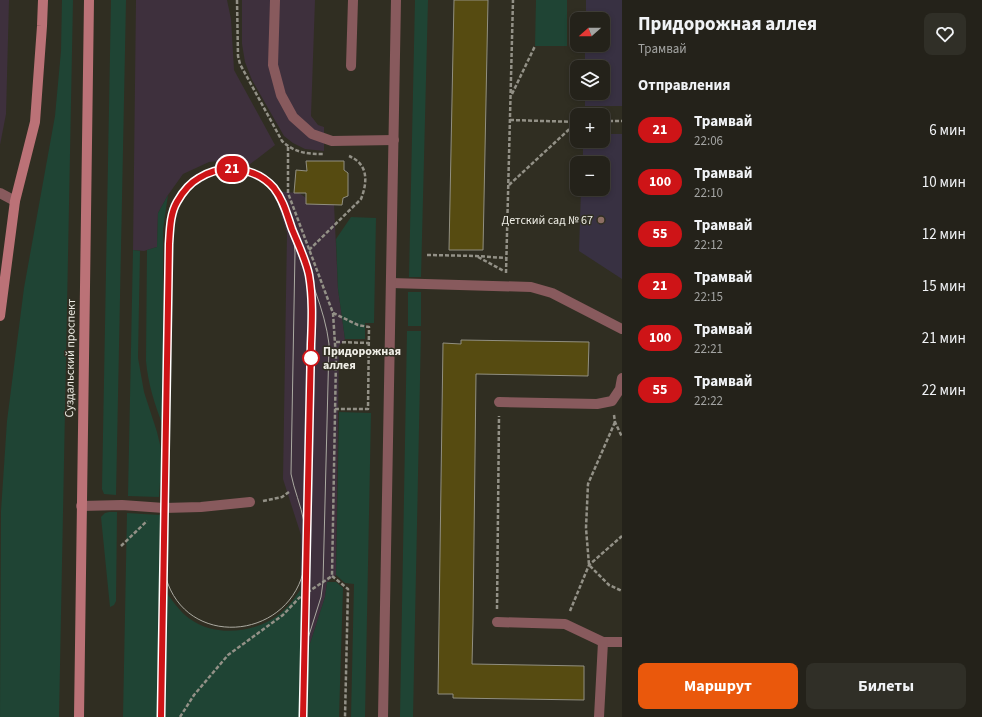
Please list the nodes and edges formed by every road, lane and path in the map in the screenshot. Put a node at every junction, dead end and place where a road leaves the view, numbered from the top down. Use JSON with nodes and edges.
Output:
{"nodes":[{"id":1,"x":43,"y":0,"type":"edge"},
{"id":2,"x":89,"y":0,"type":"edge"},
{"id":3,"x":275,"y":0,"type":"edge"},
{"id":4,"x":353,"y":0,"type":"edge"},
{"id":5,"x":396,"y":0,"type":"edge"},
{"id":6,"x":513,"y":0,"type":"edge"},
{"id":7,"x":535,"y":46,"type":"dead end"},
{"id":8,"x":351,"y":66,"type":"dead end"},
{"id":9,"x":511,"y":96,"type":"junction"},
{"id":10,"x":510,"y":120,"type":"junction"},
{"id":11,"x":622,"y":121,"type":"edge"},
{"id":12,"x":570,"y":122,"type":"edge"},
{"id":13,"x":610,"y":122,"type":"edge"},
{"id":14,"x":570,"y":128,"type":"edge"},
{"id":15,"x":394,"y":140,"type":"junction"},
{"id":16,"x":288,"y":147,"type":"dead end"},
{"id":17,"x":508,"y":185,"type":"junction"},
{"id":18,"x":0,"y":193,"type":"edge"},
{"id":19,"x":15,"y":201,"type":"junction"},
{"id":20,"x":427,"y":256,"type":"dead end"},
{"id":21,"x":476,"y":256,"type":"junction"},
{"id":22,"x":506,"y":258,"type":"junction"},
{"id":23,"x":506,"y":272,"type":"junction"},
{"id":24,"x":391,"y":283,"type":"junction"},
{"id":25,"x":506,"y":285,"type":"junction"},
{"id":26,"x":333,"y":313,"type":"junction"},
{"id":27,"x":0,"y":316,"type":"edge"},
{"id":28,"x":622,"y":329,"type":"edge"},
{"id":29,"x":336,"y":342,"type":"junction"},
{"id":30,"x":369,"y":343,"type":"junction"},
{"id":31,"x":622,"y":378,"type":"edge"},
{"id":32,"x":499,"y":402,"type":"joint"},
{"id":33,"x":334,"y":409,"type":"junction"},
{"id":34,"x":622,"y":435,"type":"edge"},
{"id":35,"x":289,"y":492,"type":"dead end"},
{"id":36,"x":250,"y":502,"type":"joint"},
{"id":37,"x":81,"y":506,"type":"junction"},
{"id":38,"x":159,"y":507,"type":"junction"},
{"id":39,"x":622,"y":536,"type":"edge"},
{"id":40,"x":121,"y":546,"type":"dead end"},
{"id":41,"x":589,"y":565,"type":"junction"},
{"id":42,"x":332,"y":576,"type":"junction"},
{"id":43,"x":622,"y":591,"type":"edge"},
{"id":44,"x":497,"y":622,"type":"joint"},
{"id":45,"x":565,"y":624,"type":"junction"},
{"id":46,"x":603,"y":642,"type":"junction"},
{"id":47,"x":622,"y":642,"type":"edge"},
{"id":48,"x":79,"y":717,"type":"edge"},
{"id":49,"x":180,"y":717,"type":"edge"},
{"id":50,"x":345,"y":717,"type":"edge"},
{"id":51,"x":383,"y":717,"type":"edge"},
{"id":52,"x":599,"y":717,"type":"edge"}],
"edges":[{"from":1,"to":19,"type":"main road"},
{"from":2,"to":37,"type":"main road","name":"Суздальский проспект"},
{"from":3,"to":15,"type":"street"},
{"from":4,"to":8,"type":"street"},
{"from":5,"to":15,"type":"street"},
{"from":6,"to":9,"type":"path"},
{"from":7,"to":9,"type":"path"},
{"from":9,"to":10,"type":"path"},
{"from":10,"to":12,"type":"path"},
{"from":10,"to":17,"type":"path"},
{"from":11,"to":13,"type":"path"},
{"from":14,"to":17,"type":"path"},
{"from":15,"to":24,"type":"street"},
{"from":16,"to":26,"type":"path"},
{"from":17,"to":22,"type":"path"},
{"from":18,"to":19,"type":"street"},
{"from":19,"to":27,"type":"main road"},
{"from":20,"to":21,"type":"path"},
{"from":21,"to":22,"type":"path"},
{"from":21,"to":23,"type":"path"},
{"from":22,"to":23,"type":"path"},
{"from":23,"to":25,"type":"path"},
{"from":24,"to":25,"type":"street"},
{"from":24,"to":51,"type":"street"},
{"from":25,"to":28,"type":"street"},
{"from":26,"to":29,"type":"path"},
{"from":26,"to":30,"type":"path"},
{"from":29,"to":30,"type":"path"},
{"from":29,"to":33,"type":"path"},
{"from":30,"to":33,"type":"path"},
{"from":31,"to":32,"type":"street"},
{"from":32,"to":44,"type":"path"},
{"from":33,"to":42,"type":"path"},
{"from":34,"to":41,"type":"path"},
{"from":35,"to":36,"type":"path"},
{"from":36,"to":38,"type":"street"},
{"from":37,"to":38,"type":"street"},
{"from":37,"to":48,"type":"main road","name":"Суздальский проспект"},
{"from":38,"to":40,"type":"path"},
{"from":39,"to":41,"type":"path"},
{"from":41,"to":43,"type":"path"},
{"from":41,"to":45,"type":"path"},
{"from":42,"to":49,"type":"path"},
{"from":42,"to":50,"type":"path"},
{"from":44,"to":45,"type":"street"},
{"from":45,"to":46,"type":"street"},
{"from":46,"to":47,"type":"street"},
{"from":46,"to":52,"type":"street"}]}
